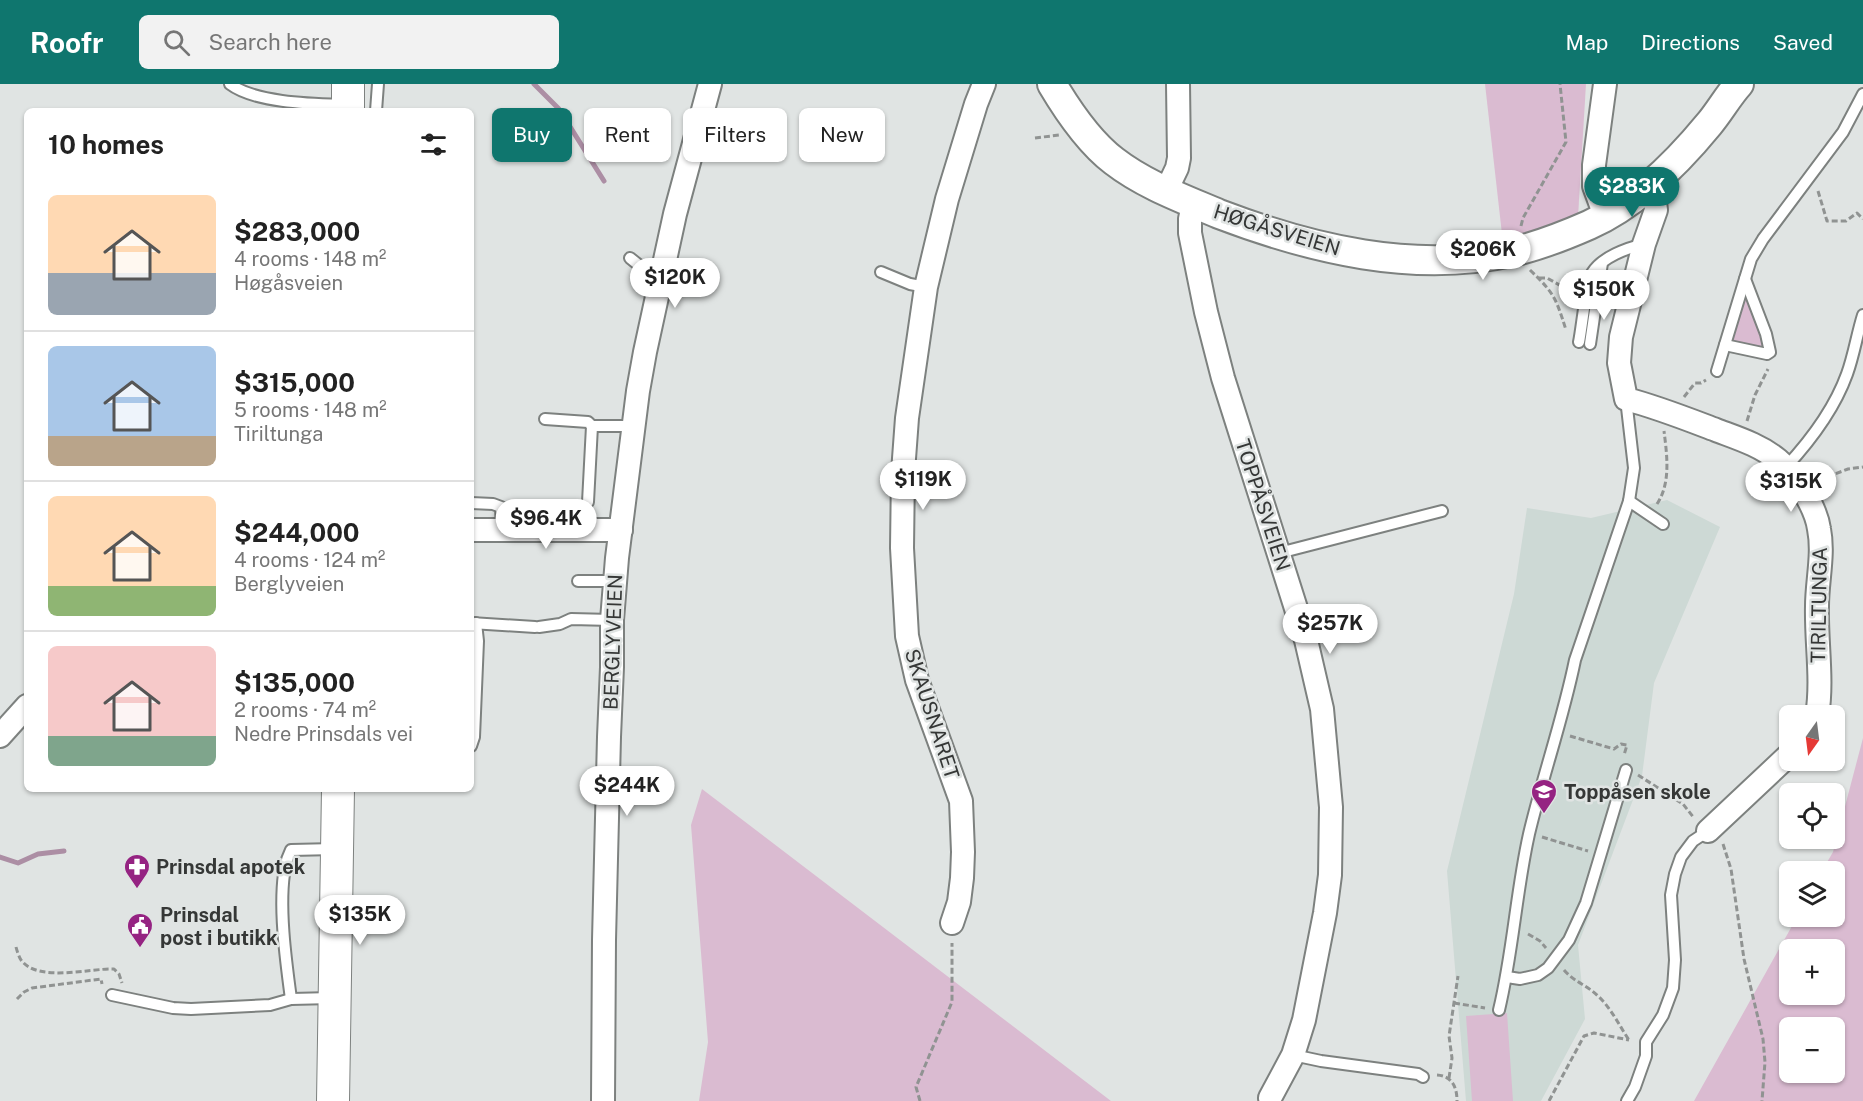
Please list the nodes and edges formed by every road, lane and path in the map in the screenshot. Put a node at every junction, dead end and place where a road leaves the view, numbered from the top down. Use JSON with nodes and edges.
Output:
{"nodes":[{"id":1,"x":230,"y":84,"type":"edge"},
{"id":2,"x":378,"y":84,"type":"edge"},
{"id":3,"x":710,"y":84,"type":"edge"},
{"id":4,"x":984,"y":84,"type":"edge"},
{"id":5,"x":1052,"y":84,"type":"edge"},
{"id":6,"x":1178,"y":84,"type":"edge"},
{"id":7,"x":1560,"y":84,"type":"edge"},
{"id":8,"x":1605,"y":84,"type":"edge"},
{"id":9,"x":1735,"y":86,"type":"edge"},
{"id":10,"x":1863,"y":94,"type":"edge"},
{"id":11,"x":355,"y":103,"type":"edge"},
{"id":12,"x":1063,"y":135,"type":"dead end"},
{"id":13,"x":1035,"y":138,"type":"dead end"},
{"id":14,"x":1809,"y":178,"type":"junction"},
{"id":15,"x":1645,"y":188,"type":"junction"},
{"id":16,"x":1166,"y":191,"type":"junction"},
{"id":17,"x":1193,"y":204,"type":"junction"},
{"id":18,"x":1605,"y":216,"type":"junction"},
{"id":19,"x":1863,"y":219,"type":"edge"},
{"id":20,"x":1644,"y":244,"type":"junction"},
{"id":21,"x":1513,"y":252,"type":"junction"},
{"id":22,"x":630,"y":258,"type":"dead end"},
{"id":23,"x":1602,"y":263,"type":"junction"},
{"id":24,"x":881,"y":272,"type":"dead end"},
{"id":25,"x":661,"y":277,"type":"junction"},
{"id":26,"x":1537,"y":278,"type":"junction"},
{"id":27,"x":1745,"y":279,"type":"junction"},
{"id":28,"x":1588,"y":285,"type":"junction"},
{"id":29,"x":926,"y":287,"type":"junction"},
{"id":30,"x":1863,"y":315,"type":"edge"},
{"id":31,"x":1583,"y":341,"type":"junction"},
{"id":32,"x":1725,"y":345,"type":"junction"},
{"id":33,"x":1770,"y":352,"type":"junction"},
{"id":34,"x":1717,"y":371,"type":"joint"},
{"id":35,"x":1626,"y":399,"type":"junction"},
{"id":36,"x":1667,"y":411,"type":"junction"},
{"id":37,"x":545,"y":419,"type":"dead end"},
{"id":38,"x":592,"y":426,"type":"junction"},
{"id":39,"x":633,"y":426,"type":"junction"},
{"id":40,"x":1741,"y":440,"type":"junction"},
{"id":41,"x":1863,"y":467,"type":"edge"},
{"id":42,"x":1786,"y":468,"type":"junction"},
{"id":43,"x":1802,"y":490,"type":"junction"},
{"id":44,"x":1629,"y":501,"type":"junction"},
{"id":45,"x":588,"y":502,"type":"dead end"},
{"id":46,"x":474,"y":503,"type":"edge"},
{"id":47,"x":1442,"y":511,"type":"dead end"},
{"id":48,"x":1645,"y":512,"type":"junction"},
{"id":49,"x":1663,"y":524,"type":"dead end"},
{"id":50,"x":474,"y":530,"type":"edge"},
{"id":51,"x":502,"y":530,"type":"junction"},
{"id":52,"x":621,"y":530,"type":"junction"},
{"id":53,"x":1279,"y":553,"type":"junction"},
{"id":54,"x":578,"y":581,"type":"dead end"},
{"id":55,"x":615,"y":581,"type":"junction"},
{"id":56,"x":612,"y":620,"type":"junction"},
{"id":57,"x":474,"y":623,"type":"edge"},
{"id":58,"x":1818,"y":705,"type":"edge"},
{"id":59,"x":24,"y":709,"type":"edge"},
{"id":60,"x":1557,"y":732,"type":"junction"},
{"id":61,"x":0,"y":736,"type":"edge"},
{"id":62,"x":474,"y":737,"type":"edge"},
{"id":63,"x":1624,"y":756,"type":"dead end"},
{"id":64,"x":1779,"y":764,"type":"edge"},
{"id":65,"x":1626,"y":770,"type":"joint"},
{"id":66,"x":338,"y":792,"type":"edge"},
{"id":67,"x":1708,"y":831,"type":"junction"},
{"id":68,"x":1530,"y":833,"type":"junction"},
{"id":69,"x":337,"y":849,"type":"junction"},
{"id":70,"x":1601,"y":855,"type":"junction"},
{"id":71,"x":952,"y":923,"type":"joint"},
{"id":72,"x":16,"y":947,"type":"dead end"},
{"id":73,"x":1555,"y":960,"type":"junction"},
{"id":74,"x":1458,"y":976,"type":"dead end"},
{"id":75,"x":1507,"y":977,"type":"junction"},
{"id":76,"x":112,"y":993,"type":"junction"},
{"id":77,"x":335,"y":998,"type":"junction"},
{"id":78,"x":17,"y":999,"type":"dead end"},
{"id":79,"x":291,"y":999,"type":"junction"},
{"id":80,"x":1454,"y":1002,"type":"junction"},
{"id":81,"x":1498,"y":1010,"type":"joint"},
{"id":82,"x":1629,"y":1040,"type":"junction"},
{"id":83,"x":1646,"y":1042,"type":"junction"},
{"id":84,"x":1293,"y":1055,"type":"junction"},
{"id":85,"x":1424,"y":1077,"type":"joint"},
{"id":86,"x":1449,"y":1078,"type":"junction"},
{"id":87,"x":1269,"y":1100,"type":"edge"},
{"id":88,"x":333,"y":1101,"type":"edge"},
{"id":89,"x":603,"y":1101,"type":"edge"},
{"id":90,"x":920,"y":1101,"type":"edge"},
{"id":91,"x":1457,"y":1101,"type":"edge"},
{"id":92,"x":1549,"y":1101,"type":"edge"},
{"id":93,"x":1627,"y":1101,"type":"edge"},
{"id":94,"x":1762,"y":1101,"type":"edge"}],
"edges":[{"from":1,"to":11,"type":"lane"},
{"from":2,"to":11,"type":"lane"},
{"from":3,"to":25,"type":"street","name":"BERGLYVEIEN"},
{"from":4,"to":29,"type":"street","name":"SKAUSNARET"},
{"from":5,"to":16,"type":"street","name":"HØGÅSVEIEN"},
{"from":6,"to":16,"type":"street"},
{"from":7,"to":21,"type":"path"},
{"from":8,"to":18,"type":"street"},
{"from":9,"to":15,"type":"street","name":"HØGÅSVEIEN"},
{"from":10,"to":14,"type":"lane"},
{"from":12,"to":13,"type":"path"},
{"from":14,"to":19,"type":"path"},
{"from":14,"to":27,"type":"lane"},
{"from":15,"to":18,"type":"street","name":"HØGÅSVEIEN"},
{"from":15,"to":20,"type":"street"},
{"from":16,"to":17,"type":"street","name":"HØGÅSVEIEN"},
{"from":17,"to":21,"type":"street","name":"HØGÅSVEIEN"},
{"from":17,"to":53,"type":"street","name":"TOPPÅSVEIEN"},
{"from":18,"to":21,"type":"street","name":"HØGÅSVEIEN"},
{"from":20,"to":23,"type":"lane"},
{"from":20,"to":35,"type":"street"},
{"from":21,"to":26,"type":"path"},
{"from":22,"to":25,"type":"lane"},
{"from":23,"to":28,"type":"lane"},
{"from":23,"to":31,"type":"lane"},
{"from":24,"to":29,"type":"lane"},
{"from":25,"to":39,"type":"street","name":"BERGLYVEIEN"},
{"from":26,"to":28,"type":"path"},
{"from":26,"to":31,"type":"path"},
{"from":27,"to":32,"type":"lane"},
{"from":27,"to":33,"type":"lane"},
{"from":28,"to":31,"type":"lane"},
{"from":29,"to":71,"type":"street","name":"SKAUSNARET"},
{"from":30,"to":42,"type":"lane"},
{"from":32,"to":33,"type":"lane"},
{"from":32,"to":34,"type":"lane"},
{"from":33,"to":40,"type":"path"},
{"from":34,"to":36,"type":"path"},
{"from":35,"to":36,"type":"street","name":"TIRILTUNGA"},
{"from":35,"to":44,"type":"lane"},
{"from":36,"to":40,"type":"street","name":"TIRILTUNGA"},
{"from":36,"to":48,"type":"path"},
{"from":37,"to":38,"type":"lane"},
{"from":38,"to":39,"type":"lane"},
{"from":38,"to":45,"type":"lane"},
{"from":39,"to":52,"type":"street","name":"BERGLYVEIEN"},
{"from":40,"to":42,"type":"street","name":"TIRILTUNGA"},
{"from":41,"to":43,"type":"path"},
{"from":42,"to":43,"type":"street","name":"TIRILTUNGA"},
{"from":43,"to":58,"type":"street","name":"TIRILTUNGA"},
{"from":44,"to":48,"type":"lane"},
{"from":44,"to":60,"type":"lane"},
{"from":46,"to":51,"type":"lane"},
{"from":47,"to":53,"type":"lane"},
{"from":48,"to":49,"type":"lane"},
{"from":50,"to":51,"type":"street"},
{"from":51,"to":52,"type":"street"},
{"from":52,"to":55,"type":"street","name":"BERGLYVEIEN"},
{"from":53,"to":84,"type":"street","name":"TOPPÅSVEIEN"},
{"from":54,"to":55,"type":"lane"},
{"from":55,"to":56,"type":"street","name":"BERGLYVEIEN"},
{"from":56,"to":57,"type":"lane"},
{"from":56,"to":89,"type":"street","name":"BERGLYVEIEN"},
{"from":57,"to":62,"type":"lane"},
{"from":59,"to":61,"type":"street"},
{"from":60,"to":63,"type":"path"},
{"from":60,"to":68,"type":"lane"},
{"from":64,"to":67,"type":"street"},
{"from":65,"to":67,"type":"path"},
{"from":65,"to":70,"type":"lane"},
{"from":66,"to":69,"type":"main road"},
{"from":67,"to":83,"type":"lane"},
{"from":67,"to":94,"type":"path"},
{"from":68,"to":70,"type":"path"},
{"from":68,"to":75,"type":"lane"},
{"from":69,"to":77,"type":"main road"},
{"from":69,"to":79,"type":"lane"},
{"from":70,"to":73,"type":"lane"},
{"from":71,"to":90,"type":"path"},
{"from":72,"to":76,"type":"path"},
{"from":73,"to":75,"type":"lane"},
{"from":73,"to":82,"type":"path"},
{"from":74,"to":80,"type":"path"},
{"from":75,"to":81,"type":"lane"},
{"from":76,"to":78,"type":"path"},
{"from":76,"to":79,"type":"lane"},
{"from":77,"to":79,"type":"lane"},
{"from":77,"to":88,"type":"main road"},
{"from":80,"to":81,"type":"path"},
{"from":80,"to":86,"type":"path"},
{"from":82,"to":83,"type":"path"},
{"from":82,"to":92,"type":"path"},
{"from":83,"to":93,"type":"lane"},
{"from":84,"to":85,"type":"lane"},
{"from":84,"to":87,"type":"street","name":"TOPPÅSVEIEN"},
{"from":85,"to":86,"type":"path"},
{"from":86,"to":91,"type":"path"}]}
